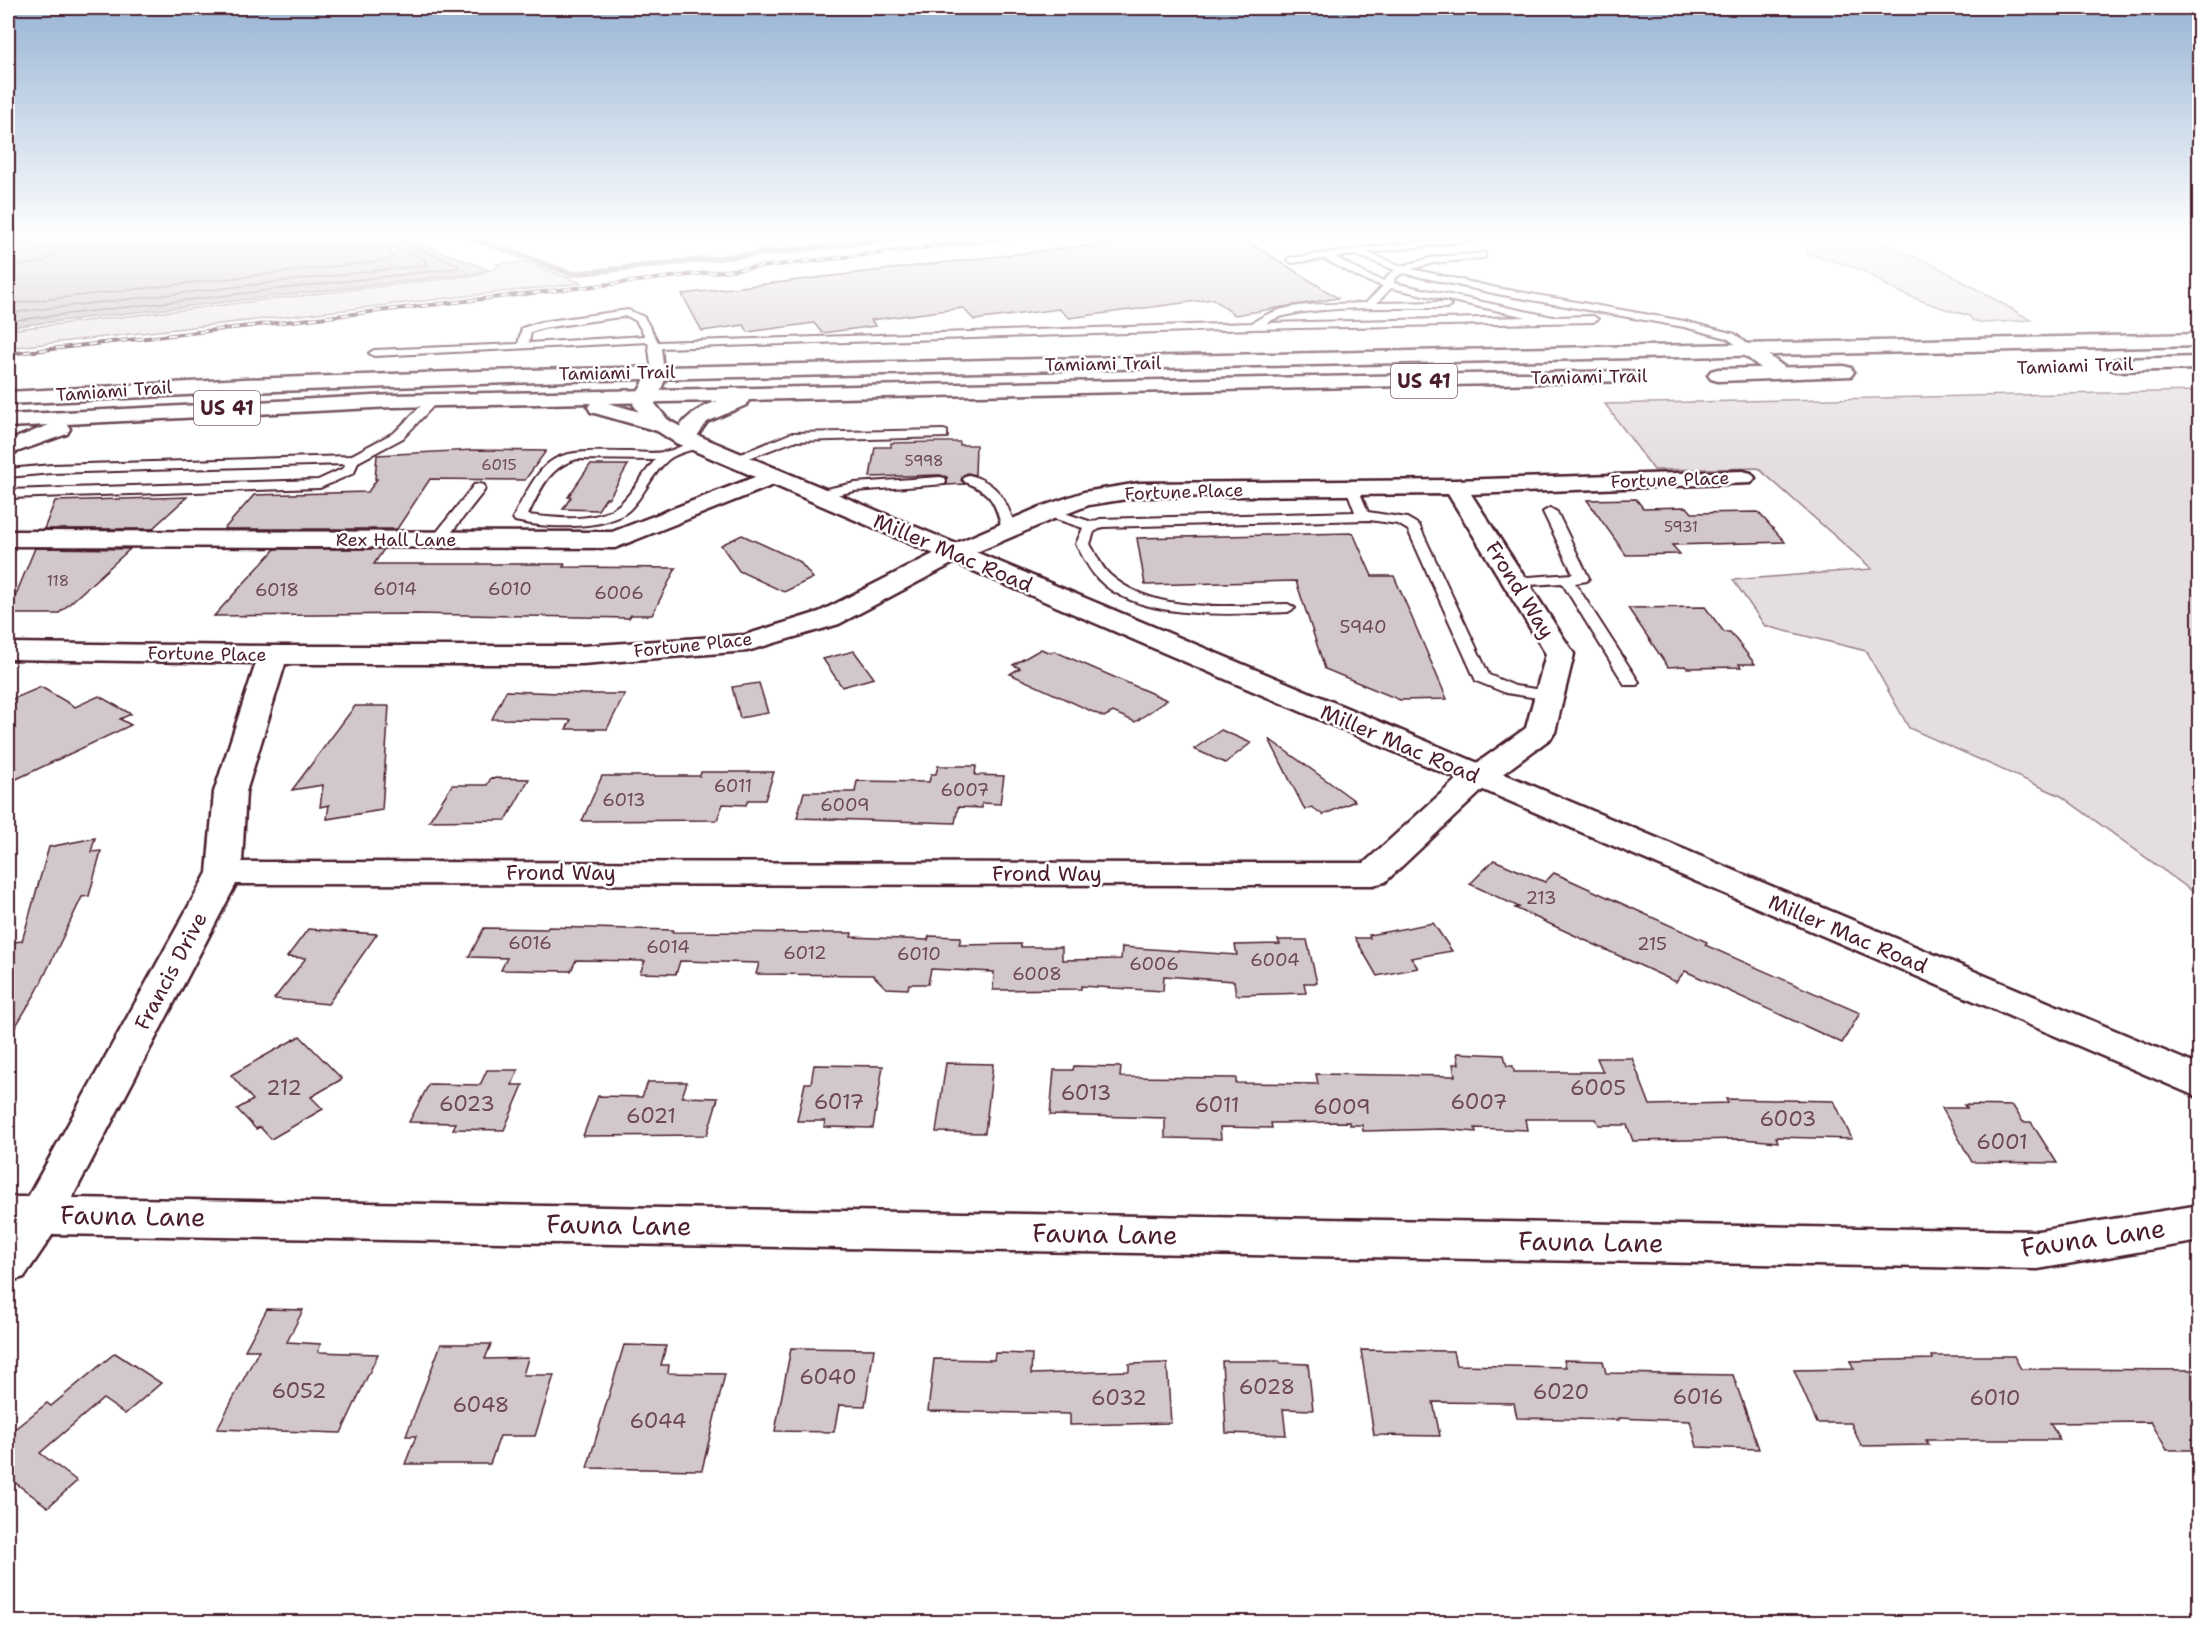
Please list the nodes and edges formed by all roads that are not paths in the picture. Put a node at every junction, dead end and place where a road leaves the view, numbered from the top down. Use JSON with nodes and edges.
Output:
{"nodes":[{"id":1,"x":1285,"y":312,"type":"edge"},
{"id":2,"x":1516,"y":312,"type":"edge"},
{"id":3,"x":1616,"y":312,"type":"edge"},
{"id":4,"x":1593,"y":319,"type":"dead end"},
{"id":5,"x":1553,"y":320,"type":"junction"},
{"id":6,"x":1255,"y":326,"type":"junction"},
{"id":7,"x":2199,"y":340,"type":"edge"},
{"id":8,"x":523,"y":347,"type":"junction"},
{"id":9,"x":1751,"y":351,"type":"junction"},
{"id":10,"x":374,"y":353,"type":"dead end"},
{"id":11,"x":653,"y":363,"type":"junction"},
{"id":12,"x":2199,"y":363,"type":"edge"},
{"id":13,"x":2095,"y":366,"type":"dead end"},
{"id":14,"x":1863,"y":372,"type":"dead end"},
{"id":15,"x":1781,"y":374,"type":"junction"},
{"id":16,"x":1698,"y":375,"type":"dead end"},
{"id":17,"x":1650,"y":376,"type":"dead end"},
{"id":18,"x":778,"y":393,"type":"junction"},
{"id":19,"x":8,"y":398,"type":"edge"},
{"id":20,"x":541,"y":398,"type":"junction"},
{"id":21,"x":433,"y":400,"type":"junction"},
{"id":22,"x":137,"y":413,"type":"junction"},
{"id":23,"x":8,"y":421,"type":"edge"},
{"id":24,"x":943,"y":434,"type":"dead end"},
{"id":25,"x":677,"y":441,"type":"junction"},
{"id":26,"x":8,"y":448,"type":"edge"},
{"id":27,"x":732,"y":459,"type":"junction"},
{"id":28,"x":352,"y":460,"type":"junction"},
{"id":29,"x":8,"y":473,"type":"edge"},
{"id":30,"x":773,"y":477,"type":"junction"},
{"id":31,"x":1743,"y":478,"type":"dead end"},
{"id":32,"x":969,"y":479,"type":"dead end"},
{"id":33,"x":940,"y":481,"type":"dead end"},
{"id":34,"x":1455,"y":487,"type":"junction"},
{"id":35,"x":479,"y":488,"type":"dead end"},
{"id":36,"x":1352,"y":488,"type":"junction"},
{"id":37,"x":8,"y":494,"type":"edge"},
{"id":38,"x":816,"y":495,"type":"junction"},
{"id":39,"x":1049,"y":512,"type":"junction"},
{"id":40,"x":1550,"y":512,"type":"dead end"},
{"id":41,"x":1363,"y":516,"type":"junction"},
{"id":42,"x":520,"y":518,"type":"junction"},
{"id":43,"x":1093,"y":527,"type":"junction"},
{"id":44,"x":1009,"y":529,"type":"junction"},
{"id":45,"x":8,"y":539,"type":"edge"},
{"id":46,"x":438,"y":540,"type":"junction"},
{"id":47,"x":506,"y":540,"type":"junction"},
{"id":48,"x":954,"y":553,"type":"junction"},
{"id":49,"x":1566,"y":579,"type":"junction"},
{"id":50,"x":1515,"y":582,"type":"junction"},
{"id":51,"x":1288,"y":608,"type":"dead end"},
{"id":52,"x":8,"y":651,"type":"edge"},
{"id":53,"x":273,"y":655,"type":"junction"},
{"id":54,"x":1631,"y":682,"type":"dead end"},
{"id":55,"x":1550,"y":694,"type":"junction"},
{"id":56,"x":1478,"y":777,"type":"junction"},
{"id":57,"x":224,"y":873,"type":"junction"},
{"id":58,"x":2199,"y":1083,"type":"edge"},
{"id":59,"x":24,"y":1215,"type":"edge"},
{"id":60,"x":2199,"y":1223,"type":"edge"},
{"id":61,"x":8,"y":1263,"type":"edge"}],
"edges":[{"from":1,"to":6,"type":"lane"},
{"from":2,"to":5,"type":"lane"},
{"from":3,"to":9,"type":"lane"},
{"from":4,"to":5,"type":"lane"},
{"from":5,"to":6,"type":"lane"},
{"from":6,"to":11,"type":"lane"},
{"from":7,"to":9,"type":"street","name":"Tamiami Trail","number":"US 41"},
{"from":8,"to":10,"type":"lane"},
{"from":8,"to":11,"type":"lane"},
{"from":8,"to":11,"type":"lane"},
{"from":9,"to":11,"type":"street","name":"Tamiami Trail","number":"US 41"},
{"from":9,"to":15,"type":"street"},
{"from":11,"to":18,"type":"street","name":"Tamiami Trail","number":"US 41"},
{"from":11,"to":19,"type":"street","name":"Tamiami Trail","number":"US 41"},
{"from":11,"to":20,"type":"street","name":"Tamiami Trail","number":"US 41"},
{"from":11,"to":25,"type":"street"},
{"from":12,"to":13,"type":"street","name":"Tamiami Trail"},
{"from":14,"to":15,"type":"street"},
{"from":15,"to":16,"type":"street"},
{"from":17,"to":18,"type":"street","name":"Tamiami Trail","number":"US 41"},
{"from":18,"to":25,"type":"street"},
{"from":20,"to":21,"type":"street","name":"Tamiami Trail","number":"US 41"},
{"from":20,"to":25,"type":"street","name":"Miller Mac Road"},
{"from":21,"to":22,"type":"street","name":"Tamiami Trail","number":"US 41"},
{"from":21,"to":28,"type":"lane"},
{"from":22,"to":23,"type":"street","name":"Tamiami Trail","number":"US 41"},
{"from":22,"to":26,"type":"street"},
{"from":24,"to":27,"type":"lane"},
{"from":25,"to":27,"type":"street","name":"Miller Mac Road"},
{"from":25,"to":42,"type":"lane"},
{"from":25,"to":42,"type":"lane"},
{"from":27,"to":30,"type":"street","name":"Miller Mac Road"},
{"from":28,"to":29,"type":"lane"},
{"from":28,"to":37,"type":"lane"},
{"from":30,"to":38,"type":"street","name":"Miller Mac Road"},
{"from":30,"to":47,"type":"street","name":"Rex Hall Lane"},
{"from":31,"to":34,"type":"street","name":"Fortune Place"},
{"from":32,"to":44,"type":"lane"},
{"from":33,"to":38,"type":"lane"},
{"from":34,"to":36,"type":"street","name":"Fortune Place"},
{"from":34,"to":50,"type":"street","name":"Frond Way"},
{"from":35,"to":46,"type":"lane"},
{"from":36,"to":39,"type":"street","name":"Fortune Place"},
{"from":36,"to":41,"type":"lane"},
{"from":38,"to":48,"type":"street","name":"Miller Mac Road"},
{"from":39,"to":43,"type":"lane"},
{"from":39,"to":44,"type":"street","name":"Fortune Place"},
{"from":40,"to":49,"type":"lane"},
{"from":41,"to":43,"type":"lane"},
{"from":41,"to":55,"type":"lane"},
{"from":42,"to":47,"type":"lane"},
{"from":43,"to":51,"type":"lane"},
{"from":44,"to":48,"type":"street","name":"Fortune Place"},
{"from":45,"to":46,"type":"street","name":"Rex Hall Lane"},
{"from":46,"to":47,"type":"street","name":"Rex Hall Lane"},
{"from":48,"to":53,"type":"street","name":"Fortune Place"},
{"from":48,"to":56,"type":"street","name":"Miller Mac Road"},
{"from":49,"to":50,"type":"lane"},
{"from":49,"to":54,"type":"lane"},
{"from":50,"to":55,"type":"street","name":"Frond Way"},
{"from":52,"to":53,"type":"street","name":"Fortune Place"},
{"from":53,"to":57,"type":"street","name":"Francis Drive"},
{"from":55,"to":56,"type":"street","name":"Frond Way"},
{"from":56,"to":57,"type":"street","name":"Frond Way"},
{"from":56,"to":58,"type":"street","name":"Miller Mac Road"},
{"from":57,"to":59,"type":"street","name":"Francis Drive"},
{"from":59,"to":60,"type":"street","name":"Fauna Lane"},
{"from":59,"to":61,"type":"street","name":"Francis Drive"}]}
